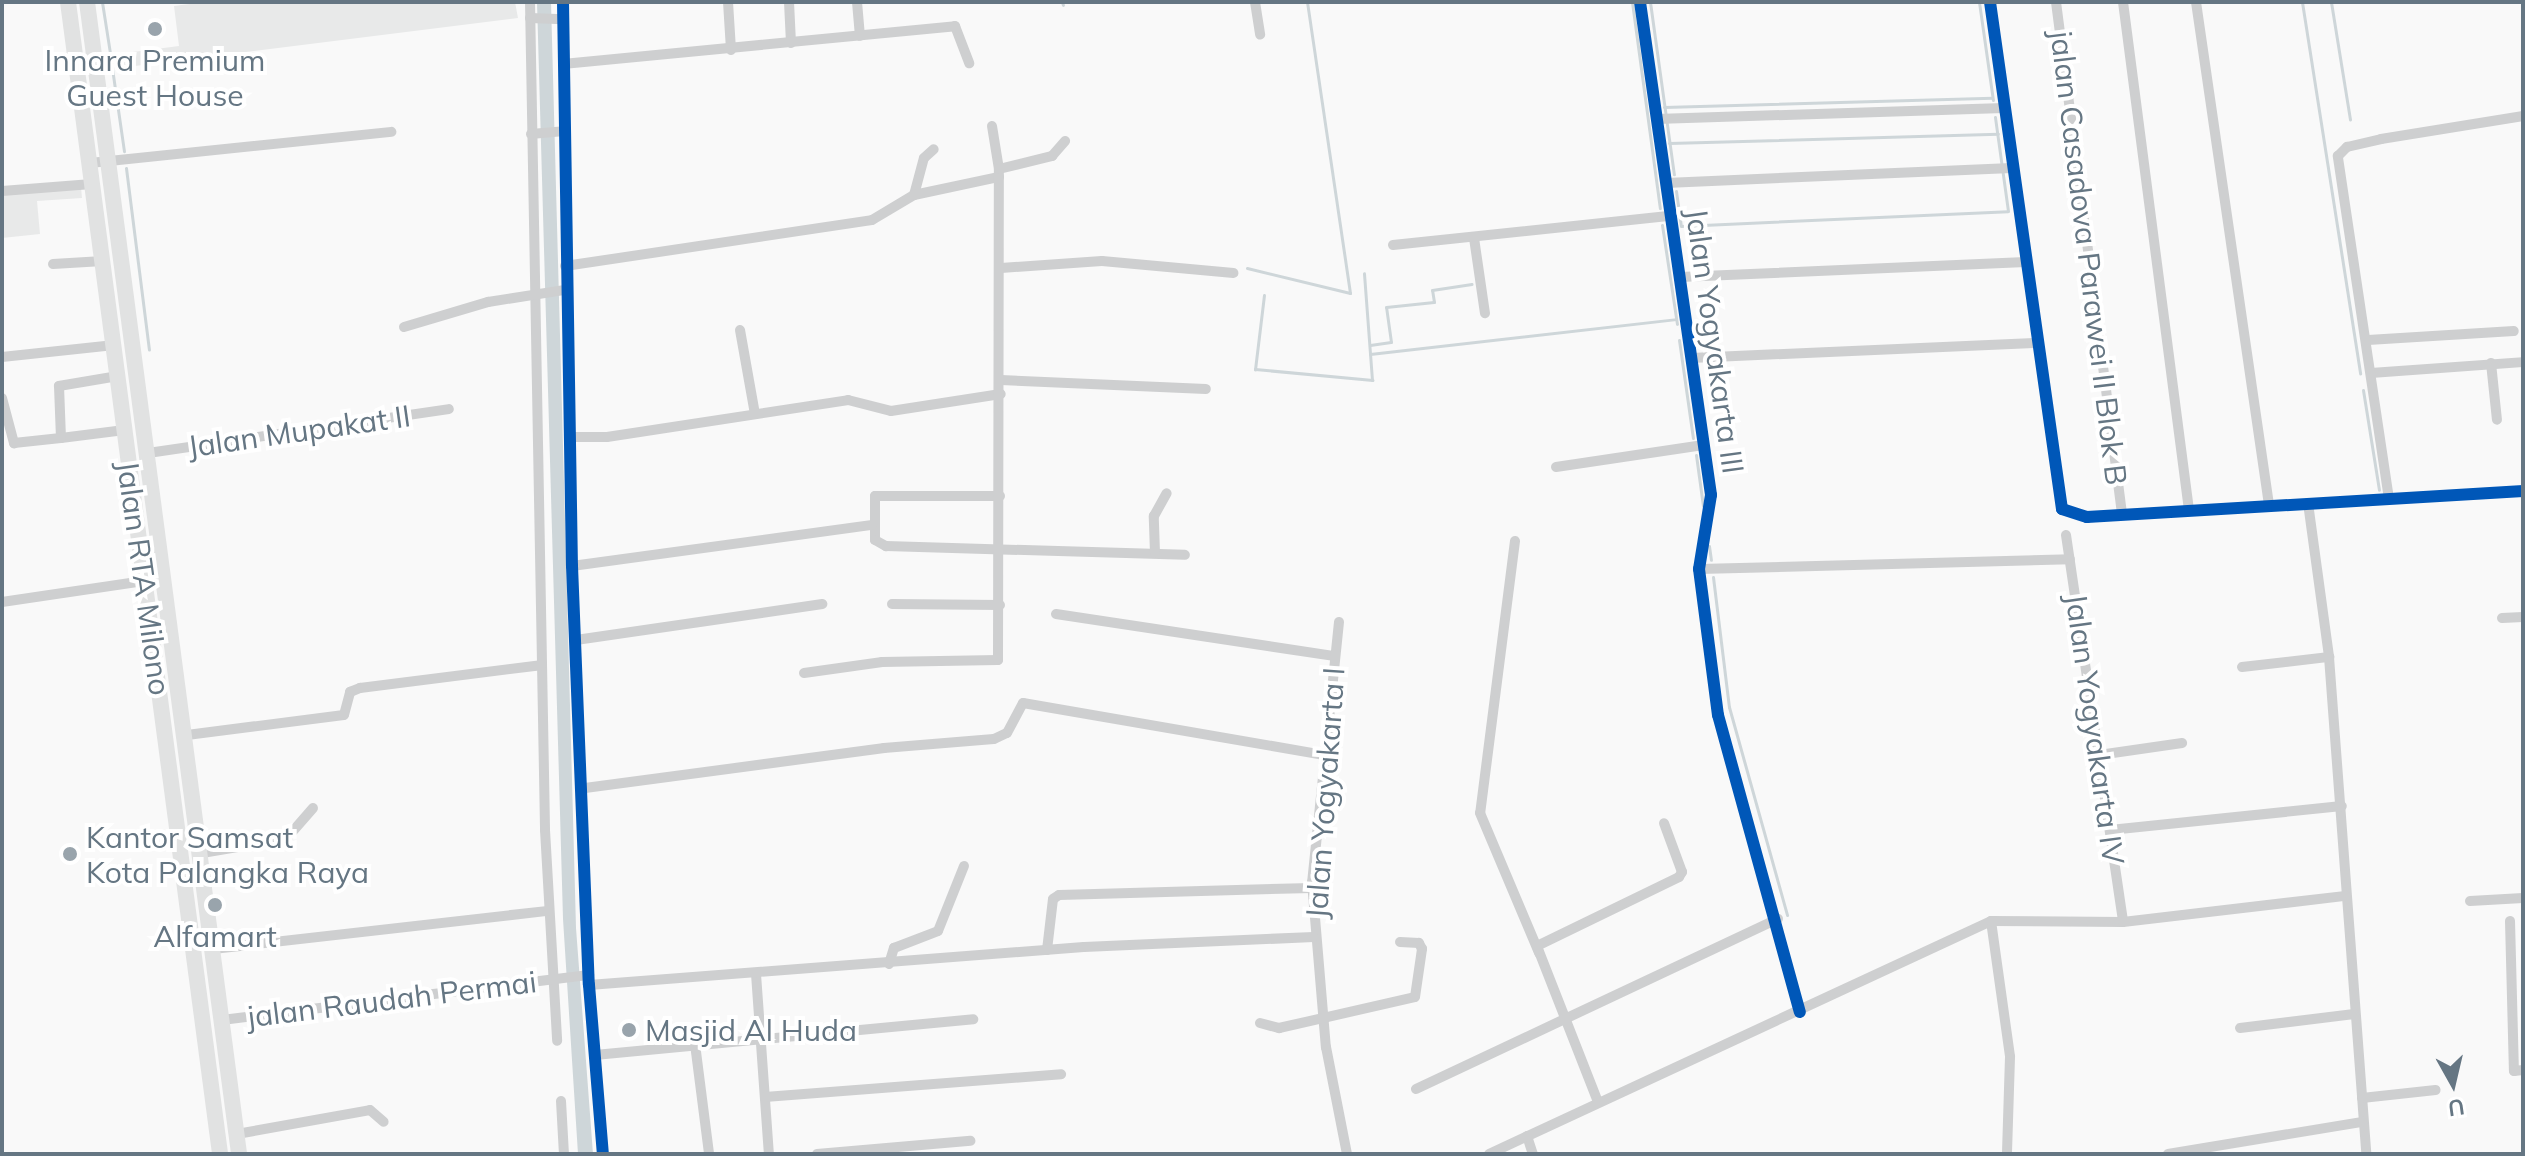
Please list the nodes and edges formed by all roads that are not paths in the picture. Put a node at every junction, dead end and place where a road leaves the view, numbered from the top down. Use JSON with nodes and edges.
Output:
{"nodes":[{"id":1,"x":68,"y":2,"type":"edge"},
{"id":2,"x":87,"y":2,"type":"edge"},
{"id":3,"x":530,"y":2,"type":"edge"},
{"id":4,"x":563,"y":2,"type":"edge"},
{"id":5,"x":728,"y":2,"type":"edge"},
{"id":6,"x":789,"y":2,"type":"edge"},
{"id":7,"x":857,"y":2,"type":"edge"},
{"id":8,"x":1255,"y":2,"type":"edge"},
{"id":9,"x":1640,"y":2,"type":"edge"},
{"id":10,"x":1990,"y":2,"type":"edge"},
{"id":11,"x":2056,"y":2,"type":"edge"},
{"id":12,"x":2123,"y":2,"type":"edge"},
{"id":13,"x":2196,"y":2,"type":"edge"},
{"id":14,"x":533,"y":18,"type":"junction"},
{"id":15,"x":561,"y":19,"type":"junction"},
{"id":16,"x":1260,"y":35,"type":"dead end"},
{"id":17,"x":860,"y":36,"type":"junction"},
{"id":18,"x":791,"y":43,"type":"junction"},
{"id":19,"x":731,"y":50,"type":"junction"},
{"id":20,"x":969,"y":63,"type":"dead end"},
{"id":21,"x":563,"y":64,"type":"junction"},
{"id":22,"x":2004,"y":108,"type":"junction"},
{"id":23,"x":2523,"y":116,"type":"edge"},
{"id":24,"x":1656,"y":119,"type":"junction"},
{"id":25,"x":992,"y":126,"type":"dead end"},
{"id":26,"x":564,"y":131,"type":"junction"},
{"id":27,"x":391,"y":132,"type":"dead end"},
{"id":28,"x":535,"y":133,"type":"junction"},
{"id":29,"x":1065,"y":141,"type":"dead end"},
{"id":30,"x":934,"y":149,"type":"dead end"},
{"id":31,"x":109,"y":161,"type":"junction"},
{"id":32,"x":90,"y":163,"type":"junction"},
{"id":33,"x":2012,"y":168,"type":"junction"},
{"id":34,"x":999,"y":173,"type":"junction"},
{"id":35,"x":1666,"y":183,"type":"junction"},
{"id":36,"x":92,"y":184,"type":"junction"},
{"id":37,"x":2,"y":191,"type":"edge"},
{"id":38,"x":914,"y":195,"type":"junction"},
{"id":39,"x":1670,"y":216,"type":"junction"},
{"id":40,"x":1474,"y":238,"type":"junction"},
{"id":41,"x":1393,"y":245,"type":"dead end"},
{"id":42,"x":103,"y":261,"type":"junction"},
{"id":43,"x":2026,"y":262,"type":"junction"},
{"id":44,"x":53,"y":264,"type":"dead end"},
{"id":45,"x":565,"y":266,"type":"junction"},
{"id":46,"x":1001,"y":268,"type":"junction"},
{"id":47,"x":1233,"y":273,"type":"dead end"},
{"id":48,"x":1680,"y":277,"type":"junction"},
{"id":49,"x":549,"y":292,"type":"junction"},
{"id":50,"x":1485,"y":313,"type":"dead end"},
{"id":51,"x":404,"y":327,"type":"dead end"},
{"id":52,"x":740,"y":330,"type":"dead end"},
{"id":53,"x":2514,"y":331,"type":"dead end"},
{"id":54,"x":2368,"y":340,"type":"junction"},
{"id":55,"x":2038,"y":343,"type":"junction"},
{"id":56,"x":114,"y":345,"type":"junction"},
{"id":57,"x":2,"y":357,"type":"edge"},
{"id":58,"x":1691,"y":358,"type":"junction"},
{"id":59,"x":2523,"y":362,"type":"edge"},
{"id":60,"x":2491,"y":363,"type":"junction"},
{"id":61,"x":2371,"y":373,"type":"junction"},
{"id":62,"x":118,"y":376,"type":"junction"},
{"id":63,"x":1001,"y":380,"type":"junction"},
{"id":64,"x":1206,"y":389,"type":"dead end"},
{"id":65,"x":1001,"y":394,"type":"junction"},
{"id":66,"x":2,"y":398,"type":"edge"},
{"id":67,"x":449,"y":409,"type":"dead end"},
{"id":68,"x":755,"y":414,"type":"junction"},
{"id":69,"x":2497,"y":420,"type":"dead end"},
{"id":70,"x":124,"y":430,"type":"junction"},
{"id":71,"x":569,"y":437,"type":"junction"},
{"id":72,"x":61,"y":438,"type":"junction"},
{"id":73,"x":1703,"y":445,"type":"junction"},
{"id":74,"x":148,"y":453,"type":"junction"},
{"id":75,"x":1556,"y":467,"type":"dead end"},
{"id":76,"x":2523,"y":491,"type":"edge"},
{"id":77,"x":1167,"y":493,"type":"dead end"},
{"id":78,"x":1000,"y":496,"type":"junction"},
{"id":79,"x":2389,"y":499,"type":"junction"},
{"id":80,"x":2308,"y":503,"type":"junction"},
{"id":81,"x":2269,"y":505,"type":"junction"},
{"id":82,"x":2189,"y":510,"type":"junction"},
{"id":83,"x":2122,"y":514,"type":"junction"},
{"id":84,"x":872,"y":525,"type":"junction"},
{"id":85,"x":2066,"y":535,"type":"dead end"},
{"id":86,"x":160,"y":538,"type":"junction"},
{"id":87,"x":140,"y":541,"type":"junction"},
{"id":88,"x":1515,"y":541,"type":"dead end"},
{"id":89,"x":1001,"y":548,"type":"junction"},
{"id":90,"x":1155,"y":553,"type":"junction"},
{"id":91,"x":1185,"y":555,"type":"dead end"},
{"id":92,"x":2070,"y":559,"type":"junction"},
{"id":93,"x":572,"y":566,"type":"junction"},
{"id":94,"x":1699,"y":569,"type":"junction"},
{"id":95,"x":145,"y":581,"type":"junction"},
{"id":96,"x":2,"y":602,"type":"edge"},
{"id":97,"x":822,"y":604,"type":"dead end"},
{"id":98,"x":892,"y":604,"type":"dead end"},
{"id":99,"x":1000,"y":605,"type":"junction"},
{"id":100,"x":1056,"y":614,"type":"dead end"},
{"id":101,"x":2523,"y":617,"type":"edge"},
{"id":102,"x":2502,"y":618,"type":"dead end"},
{"id":103,"x":1339,"y":622,"type":"dead end"},
{"id":104,"x":576,"y":640,"type":"junction"},
{"id":105,"x":1335,"y":656,"type":"junction"},
{"id":106,"x":2329,"y":657,"type":"junction"},
{"id":107,"x":541,"y":665,"type":"junction"},
{"id":108,"x":2242,"y":667,"type":"dead end"},
{"id":109,"x":804,"y":673,"type":"dead end"},
{"id":110,"x":187,"y":735,"type":"junction"},
{"id":111,"x":2182,"y":743,"type":"dead end"},
{"id":112,"x":1325,"y":755,"type":"junction"},
{"id":113,"x":2099,"y":755,"type":"junction"},
{"id":114,"x":585,"y":788,"type":"junction"},
{"id":115,"x":2342,"y":806,"type":"junction"},
{"id":116,"x":313,"y":808,"type":"dead end"},
{"id":117,"x":1664,"y":823,"type":"dead end"},
{"id":118,"x":2110,"y":830,"type":"junction"},
{"id":119,"x":202,"y":853,"type":"junction"},
{"id":120,"x":964,"y":866,"type":"dead end"},
{"id":121,"x":1312,"y":888,"type":"junction"},
{"id":122,"x":2345,"y":896,"type":"junction"},
{"id":123,"x":2523,"y":898,"type":"edge"},
{"id":124,"x":2470,"y":901,"type":"dead end"},
{"id":125,"x":548,"y":911,"type":"junction"},
{"id":126,"x":1778,"y":919,"type":"junction"},
{"id":127,"x":1991,"y":921,"type":"junction"},
{"id":128,"x":2510,"y":921,"type":"dead end"},
{"id":129,"x":2123,"y":922,"type":"junction"},
{"id":130,"x":1314,"y":937,"type":"junction"},
{"id":131,"x":1400,"y":942,"type":"dead end"},
{"id":132,"x":213,"y":949,"type":"junction"},
{"id":133,"x":1047,"y":950,"type":"junction"},
{"id":134,"x":1539,"y":953,"type":"junction"},
{"id":135,"x":889,"y":964,"type":"junction"},
{"id":136,"x":756,"y":974,"type":"junction"},
{"id":137,"x":557,"y":979,"type":"junction"},
{"id":138,"x":585,"y":979,"type":"junction"},
{"id":139,"x":1800,"y":1012,"type":"junction"},
{"id":140,"x":2354,"y":1014,"type":"junction"},
{"id":141,"x":973,"y":1019,"type":"dead end"},
{"id":142,"x":1323,"y":1019,"type":"junction"},
{"id":143,"x":1563,"y":1019,"type":"junction"},
{"id":144,"x":222,"y":1020,"type":"junction"},
{"id":145,"x":1260,"y":1023,"type":"dead end"},
{"id":146,"x":2240,"y":1028,"type":"dead end"},
{"id":147,"x":761,"y":1038,"type":"junction"},
{"id":148,"x":557,"y":1041,"type":"dead end"},
{"id":149,"x":695,"y":1044,"type":"junction"},
{"id":150,"x":595,"y":1055,"type":"junction"},
{"id":151,"x":2523,"y":1070,"type":"edge"},
{"id":152,"x":1061,"y":1074,"type":"dead end"},
{"id":153,"x":1416,"y":1089,"type":"dead end"},
{"id":154,"x":2436,"y":1090,"type":"dead end"},
{"id":155,"x":765,"y":1097,"type":"junction"},
{"id":156,"x":2362,"y":1098,"type":"junction"},
{"id":157,"x":561,"y":1101,"type":"dead end"},
{"id":158,"x":1598,"y":1102,"type":"junction"},
{"id":159,"x":384,"y":1122,"type":"dead end"},
{"id":160,"x":2362,"y":1122,"type":"junction"},
{"id":161,"x":237,"y":1134,"type":"junction"},
{"id":162,"x":1527,"y":1136,"type":"junction"},
{"id":163,"x":970,"y":1141,"type":"dead end"},
{"id":164,"x":220,"y":1154,"type":"edge"},
{"id":165,"x":239,"y":1154,"type":"edge"},
{"id":166,"x":564,"y":1154,"type":"edge"},
{"id":167,"x":603,"y":1154,"type":"edge"},
{"id":168,"x":709,"y":1154,"type":"edge"},
{"id":169,"x":769,"y":1154,"type":"edge"},
{"id":170,"x":817,"y":1154,"type":"edge"},
{"id":171,"x":1347,"y":1154,"type":"edge"},
{"id":172,"x":1489,"y":1154,"type":"edge"},
{"id":173,"x":1533,"y":1154,"type":"edge"},
{"id":174,"x":2007,"y":1154,"type":"edge"},
{"id":175,"x":2168,"y":1154,"type":"edge"},
{"id":176,"x":2366,"y":1154,"type":"edge"}],
"edges":[{"from":1,"to":32,"type":"highway","name":"Jalan RTA Milono"},
{"from":2,"to":31,"type":"highway","name":"Jalan RTA Milono"},
{"from":3,"to":14,"type":"street"},
{"from":4,"to":15,"type":"street"},
{"from":5,"to":19,"type":"street"},
{"from":6,"to":18,"type":"street"},
{"from":7,"to":17,"type":"street"},
{"from":8,"to":16,"type":"street"},
{"from":9,"to":24,"type":"street","name":"Jalan Yogyakarta III"},
{"from":10,"to":22,"type":"street"},
{"from":11,"to":83,"type":"street","name":"jalan Casadova Parawei II Blok B"},
{"from":12,"to":82,"type":"street"},
{"from":13,"to":81,"type":"street"},
{"from":14,"to":15,"type":"street"},
{"from":14,"to":28,"type":"street"},
{"from":15,"to":21,"type":"street"},
{"from":17,"to":18,"type":"street"},
{"from":17,"to":20,"type":"street"},
{"from":18,"to":19,"type":"street"},
{"from":19,"to":21,"type":"street"},
{"from":21,"to":26,"type":"street"},
{"from":22,"to":24,"type":"street"},
{"from":22,"to":33,"type":"street"},
{"from":23,"to":54,"type":"street"},
{"from":24,"to":35,"type":"street","name":"Jalan Yogyakarta III"},
{"from":25,"to":34,"type":"street"},
{"from":26,"to":28,"type":"street"},
{"from":26,"to":45,"type":"street"},
{"from":27,"to":31,"type":"street"},
{"from":28,"to":49,"type":"street"},
{"from":29,"to":34,"type":"street"},
{"from":30,"to":38,"type":"street"},
{"from":31,"to":32,"type":"street"},
{"from":31,"to":74,"type":"highway","name":"Jalan RTA Milono"},
{"from":32,"to":36,"type":"highway","name":"Jalan RTA Milono"},
{"from":33,"to":35,"type":"street"},
{"from":33,"to":43,"type":"street"},
{"from":34,"to":38,"type":"street"},
{"from":34,"to":46,"type":"street"},
{"from":35,"to":39,"type":"street","name":"Jalan Yogyakarta III"},
{"from":36,"to":37,"type":"street"},
{"from":36,"to":42,"type":"highway","name":"Jalan RTA Milono"},
{"from":38,"to":45,"type":"street"},
{"from":39,"to":40,"type":"street"},
{"from":39,"to":48,"type":"street","name":"Jalan Yogyakarta III"},
{"from":40,"to":41,"type":"street"},
{"from":40,"to":50,"type":"street"},
{"from":42,"to":44,"type":"street"},
{"from":42,"to":56,"type":"highway","name":"Jalan RTA Milono"},
{"from":43,"to":48,"type":"street"},
{"from":43,"to":55,"type":"street"},
{"from":45,"to":49,"type":"street"},
{"from":46,"to":47,"type":"street"},
{"from":46,"to":63,"type":"street"},
{"from":48,"to":58,"type":"street","name":"Jalan Yogyakarta III"},
{"from":49,"to":51,"type":"street"},
{"from":49,"to":71,"type":"street"},
{"from":49,"to":107,"type":"street"},
{"from":52,"to":68,"type":"street"},
{"from":53,"to":54,"type":"street"},
{"from":54,"to":61,"type":"street"},
{"from":55,"to":58,"type":"street"},
{"from":55,"to":83,"type":"street"},
{"from":56,"to":57,"type":"street"},
{"from":56,"to":62,"type":"highway","name":"Jalan RTA Milono"},
{"from":58,"to":73,"type":"street","name":"Jalan Yogyakarta III"},
{"from":59,"to":60,"type":"street"},
{"from":60,"to":61,"type":"street"},
{"from":60,"to":69,"type":"street"},
{"from":61,"to":79,"type":"street"},
{"from":62,"to":70,"type":"highway","name":"Jalan RTA Milono"},
{"from":62,"to":72,"type":"street"},
{"from":63,"to":64,"type":"street"},
{"from":63,"to":65,"type":"street"},
{"from":65,"to":68,"type":"street"},
{"from":65,"to":78,"type":"street"},
{"from":66,"to":72,"type":"street"},
{"from":67,"to":74,"type":"street","name":"Jalan Mupakat II"},
{"from":68,"to":71,"type":"street"},
{"from":70,"to":72,"type":"street"},
{"from":70,"to":87,"type":"highway","name":"Jalan RTA Milono"},
{"from":71,"to":93,"type":"street"},
{"from":73,"to":75,"type":"street"},
{"from":73,"to":94,"type":"street","name":"Jalan Yogyakarta III"},
{"from":74,"to":86,"type":"highway","name":"Jalan RTA Milono"},
{"from":76,"to":79,"type":"street"},
{"from":77,"to":90,"type":"street"},
{"from":78,"to":84,"type":"street"},
{"from":78,"to":89,"type":"street"},
{"from":79,"to":80,"type":"street"},
{"from":80,"to":81,"type":"street"},
{"from":80,"to":106,"type":"street"},
{"from":81,"to":82,"type":"street"},
{"from":82,"to":83,"type":"street"},
{"from":84,"to":89,"type":"street"},
{"from":84,"to":93,"type":"street"},
{"from":85,"to":92,"type":"street","name":"Jalan Yogyakarta IV"},
{"from":86,"to":87,"type":"highway"},
{"from":86,"to":110,"type":"highway","name":"Jalan RTA Milono"},
{"from":87,"to":95,"type":"highway","name":"Jalan RTA Milono"},
{"from":88,"to":134,"type":"street"},
{"from":89,"to":90,"type":"street"},
{"from":89,"to":99,"type":"street"},
{"from":90,"to":91,"type":"street"},
{"from":92,"to":94,"type":"street"},
{"from":92,"to":113,"type":"street","name":"Jalan Yogyakarta IV"},
{"from":93,"to":104,"type":"street"},
{"from":94,"to":126,"type":"street","name":"Jalan Yogyakarta III"},
{"from":95,"to":96,"type":"street"},
{"from":95,"to":164,"type":"highway","name":"Jalan RTA Milono"},
{"from":97,"to":104,"type":"street"},
{"from":98,"to":99,"type":"street"},
{"from":99,"to":109,"type":"street"},
{"from":100,"to":105,"type":"street"},
{"from":101,"to":102,"type":"street"},
{"from":103,"to":105,"type":"street","name":"Jalan Yogyakarta I"},
{"from":104,"to":114,"type":"street"},
{"from":105,"to":112,"type":"street","name":"Jalan Yogyakarta I"},
{"from":106,"to":108,"type":"street"},
{"from":106,"to":115,"type":"street"},
{"from":107,"to":110,"type":"street"},
{"from":107,"to":125,"type":"street"},
{"from":110,"to":119,"type":"highway","name":"Jalan RTA Milono"},
{"from":111,"to":113,"type":"street"},
{"from":112,"to":114,"type":"street"},
{"from":112,"to":121,"type":"street","name":"Jalan Yogyakarta I"},
{"from":113,"to":118,"type":"street","name":"Jalan Yogyakarta IV"},
{"from":114,"to":138,"type":"street"},
{"from":115,"to":118,"type":"street"},
{"from":115,"to":122,"type":"street"},
{"from":116,"to":119,"type":"street"},
{"from":117,"to":134,"type":"street"},
{"from":118,"to":129,"type":"street","name":"Jalan Yogyakarta IV"},
{"from":119,"to":132,"type":"highway","name":"Jalan RTA Milono"},
{"from":120,"to":135,"type":"street"},
{"from":121,"to":130,"type":"street","name":"Jalan Yogyakarta I"},
{"from":121,"to":133,"type":"street"},
{"from":122,"to":129,"type":"street"},
{"from":122,"to":140,"type":"street"},
{"from":123,"to":124,"type":"street"},
{"from":125,"to":132,"type":"street"},
{"from":125,"to":137,"type":"street"},
{"from":126,"to":139,"type":"street","name":"Jalan Yogyakarta III"},
{"from":126,"to":143,"type":"street"},
{"from":127,"to":129,"type":"street"},
{"from":127,"to":139,"type":"street"},
{"from":127,"to":174,"type":"street"},
{"from":128,"to":151,"type":"street"},
{"from":130,"to":133,"type":"street","name":"jalan Raudah Permai"},
{"from":130,"to":142,"type":"street","name":"Jalan Yogyakarta I"},
{"from":131,"to":142,"type":"street"},
{"from":132,"to":144,"type":"highway","name":"Jalan RTA Milono"},
{"from":133,"to":135,"type":"street","name":"jalan Raudah Permai"},
{"from":134,"to":143,"type":"street"},
{"from":135,"to":136,"type":"street","name":"jalan Raudah Permai"},
{"from":136,"to":138,"type":"street","name":"jalan Raudah Permai"},
{"from":136,"to":147,"type":"street"},
{"from":137,"to":138,"type":"street","name":"jalan Raudah Permai"},
{"from":137,"to":144,"type":"street","name":"jalan Raudah Permai"},
{"from":137,"to":148,"type":"street"},
{"from":138,"to":150,"type":"street"},
{"from":139,"to":158,"type":"street"},
{"from":140,"to":146,"type":"street"},
{"from":140,"to":156,"type":"street"},
{"from":141,"to":147,"type":"street"},
{"from":142,"to":145,"type":"street"},
{"from":142,"to":171,"type":"street","name":"Jalan Yogyakarta I"},
{"from":143,"to":153,"type":"street"},
{"from":143,"to":158,"type":"street"},
{"from":144,"to":161,"type":"highway","name":"Jalan RTA Milono"},
{"from":147,"to":149,"type":"street"},
{"from":147,"to":155,"type":"street"},
{"from":149,"to":150,"type":"street"},
{"from":149,"to":168,"type":"street"},
{"from":150,"to":167,"type":"street"},
{"from":152,"to":155,"type":"street"},
{"from":154,"to":156,"type":"street"},
{"from":155,"to":169,"type":"street"},
{"from":156,"to":160,"type":"street"},
{"from":157,"to":166,"type":"street"},
{"from":158,"to":162,"type":"street"},
{"from":159,"to":161,"type":"street"},
{"from":160,"to":175,"type":"street"},
{"from":160,"to":176,"type":"street"},
{"from":161,"to":165,"type":"highway","name":"Jalan RTA Milono"},
{"from":162,"to":172,"type":"street"},
{"from":162,"to":173,"type":"street"},
{"from":163,"to":170,"type":"street"}]}
